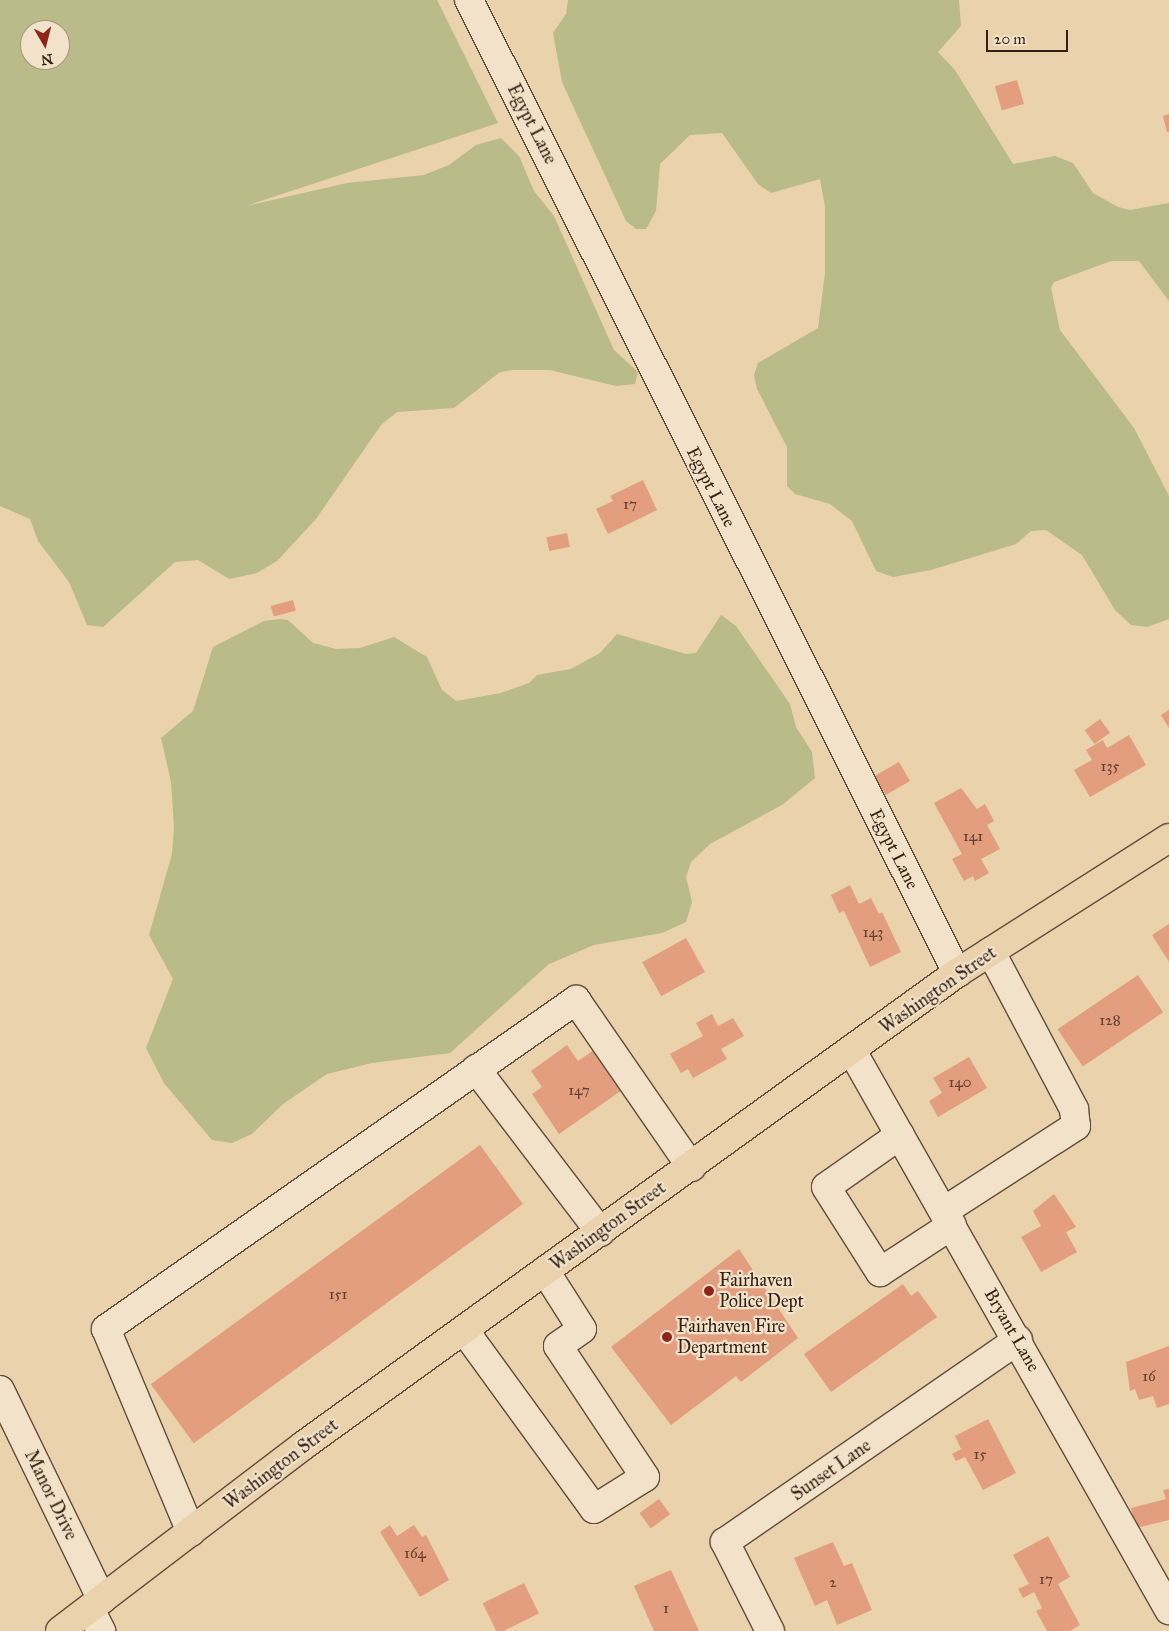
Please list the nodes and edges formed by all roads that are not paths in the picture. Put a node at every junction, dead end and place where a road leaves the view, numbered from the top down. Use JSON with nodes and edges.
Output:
{"nodes":[{"id":1,"x":469,"y":0,"type":"edge"},
{"id":2,"x":1169,"y":838,"type":"edge"},
{"id":3,"x":991,"y":952,"type":"junction"},
{"id":4,"x":957,"y":974,"type":"junction"},
{"id":5,"x":852,"y":1051,"type":"junction"},
{"id":6,"x":476,"y":1069,"type":"junction"},
{"id":7,"x":900,"y":1135,"type":"junction"},
{"id":8,"x":691,"y":1167,"type":"junction"},
{"id":9,"x":948,"y":1218,"type":"junction"},
{"id":10,"x":600,"y":1232,"type":"junction"},
{"id":11,"x":545,"y":1271,"type":"junction"},
{"id":12,"x":464,"y":1330,"type":"junction"},
{"id":13,"x":1018,"y":1340,"type":"junction"},
{"id":14,"x":0,"y":1390,"type":"edge"},
{"id":15,"x":191,"y":1532,"type":"junction"},
{"id":16,"x":1169,"y":1610,"type":"edge"},
{"id":17,"x":97,"y":1613,"type":"edge"},
{"id":18,"x":60,"y":1631,"type":"edge"},
{"id":19,"x":770,"y":1631,"type":"edge"}],
"edges":[{"from":1,"to":4,"type":"street","name":"Egypt Lane"},
{"from":2,"to":3,"type":"main road","name":"Washington Street"},
{"from":3,"to":4,"type":"main road","name":"Washington Street"},
{"from":3,"to":9,"type":"street"},
{"from":4,"to":5,"type":"main road","name":"Washington Street"},
{"from":5,"to":7,"type":"street","name":"Bryant Lane"},
{"from":5,"to":8,"type":"main road","name":"Washington Street"},
{"from":6,"to":8,"type":"street"},
{"from":6,"to":10,"type":"street"},
{"from":6,"to":15,"type":"street"},
{"from":7,"to":9,"type":"street","name":"Bryant Lane"},
{"from":7,"to":9,"type":"street"},
{"from":8,"to":10,"type":"main road","name":"Washington Street"},
{"from":9,"to":13,"type":"street","name":"Bryant Lane"},
{"from":10,"to":11,"type":"main road","name":"Washington Street"},
{"from":11,"to":12,"type":"main road","name":"Washington Street"},
{"from":11,"to":12,"type":"street"},
{"from":12,"to":15,"type":"main road","name":"Washington Street"},
{"from":13,"to":16,"type":"street","name":"Bryant Lane"},
{"from":13,"to":19,"type":"street","name":"Sunset Lane"},
{"from":14,"to":17,"type":"street","name":"Manor Drive"},
{"from":15,"to":17,"type":"main road","name":"Washington Street"},
{"from":17,"to":18,"type":"main road","name":"Washington Street"}]}
